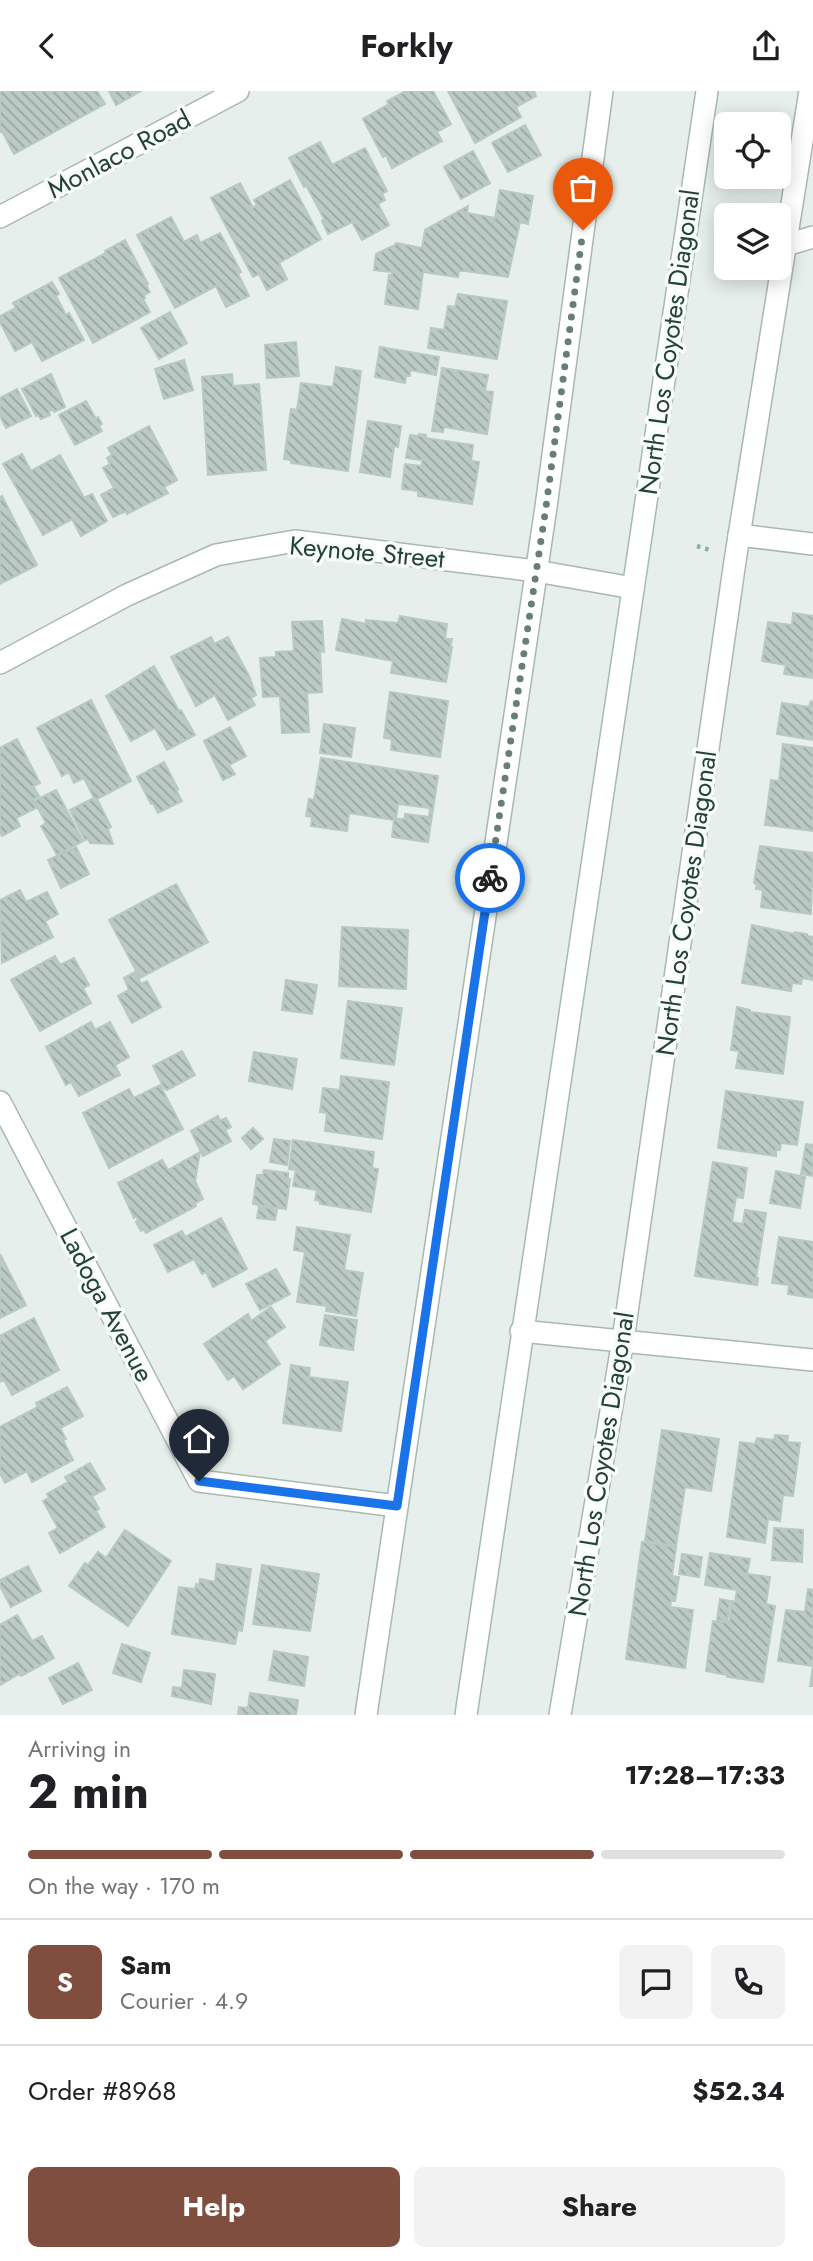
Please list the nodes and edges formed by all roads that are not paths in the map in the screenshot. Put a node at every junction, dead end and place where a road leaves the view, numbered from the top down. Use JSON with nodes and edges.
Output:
{"nodes":[{"id":1,"x":238,"y":91,"type":"edge"},
{"id":2,"x":602,"y":91,"type":"edge"},
{"id":3,"x":707,"y":91,"type":"edge"},
{"id":4,"x":810,"y":91,"type":"edge"},
{"id":5,"x":791,"y":213,"type":"edge"},
{"id":6,"x":0,"y":217,"type":"edge"},
{"id":7,"x":813,"y":237,"type":"edge"},
{"id":8,"x":791,"y":244,"type":"edge"},
{"id":9,"x":780,"y":280,"type":"edge"},
{"id":10,"x":739,"y":535,"type":"junction"},
{"id":11,"x":813,"y":544,"type":"edge"},
{"id":12,"x":536,"y":571,"type":"junction"},
{"id":13,"x":633,"y":588,"type":"junction"},
{"id":14,"x":0,"y":663,"type":"edge"},
{"id":15,"x":0,"y":1102,"type":"edge"},
{"id":16,"x":522,"y":1331,"type":"junction"},
{"id":17,"x":623,"y":1341,"type":"junction"},
{"id":18,"x":813,"y":1360,"type":"edge"},
{"id":19,"x":397,"y":1506,"type":"junction"},
{"id":20,"x":366,"y":1715,"type":"edge"},
{"id":21,"x":466,"y":1715,"type":"edge"},
{"id":22,"x":560,"y":1715,"type":"edge"}],
"edges":[{"from":1,"to":6,"type":"street","name":"Monlaco Road"},
{"from":2,"to":12,"type":"street"},
{"from":3,"to":13,"type":"street","name":"North Los Coyotes Diagonal"},
{"from":4,"to":5,"type":"street","name":"North Los Coyotes Diagonal"},
{"from":7,"to":8,"type":"street"},
{"from":9,"to":10,"type":"street","name":"North Los Coyotes Diagonal"},
{"from":10,"to":11,"type":"street"},
{"from":10,"to":17,"type":"street","name":"North Los Coyotes Diagonal"},
{"from":12,"to":13,"type":"street","name":"Keynote Street"},
{"from":12,"to":14,"type":"street","name":"Keynote Street"},
{"from":12,"to":19,"type":"street"},
{"from":13,"to":16,"type":"street","name":"North Los Coyotes Diagonal"},
{"from":15,"to":19,"type":"street","name":"Ladoga Avenue"},
{"from":16,"to":17,"type":"street"},
{"from":16,"to":21,"type":"street","name":"North Los Coyotes Diagonal"},
{"from":17,"to":18,"type":"street"},
{"from":17,"to":22,"type":"street","name":"North Los Coyotes Diagonal"},
{"from":19,"to":20,"type":"street"}]}
